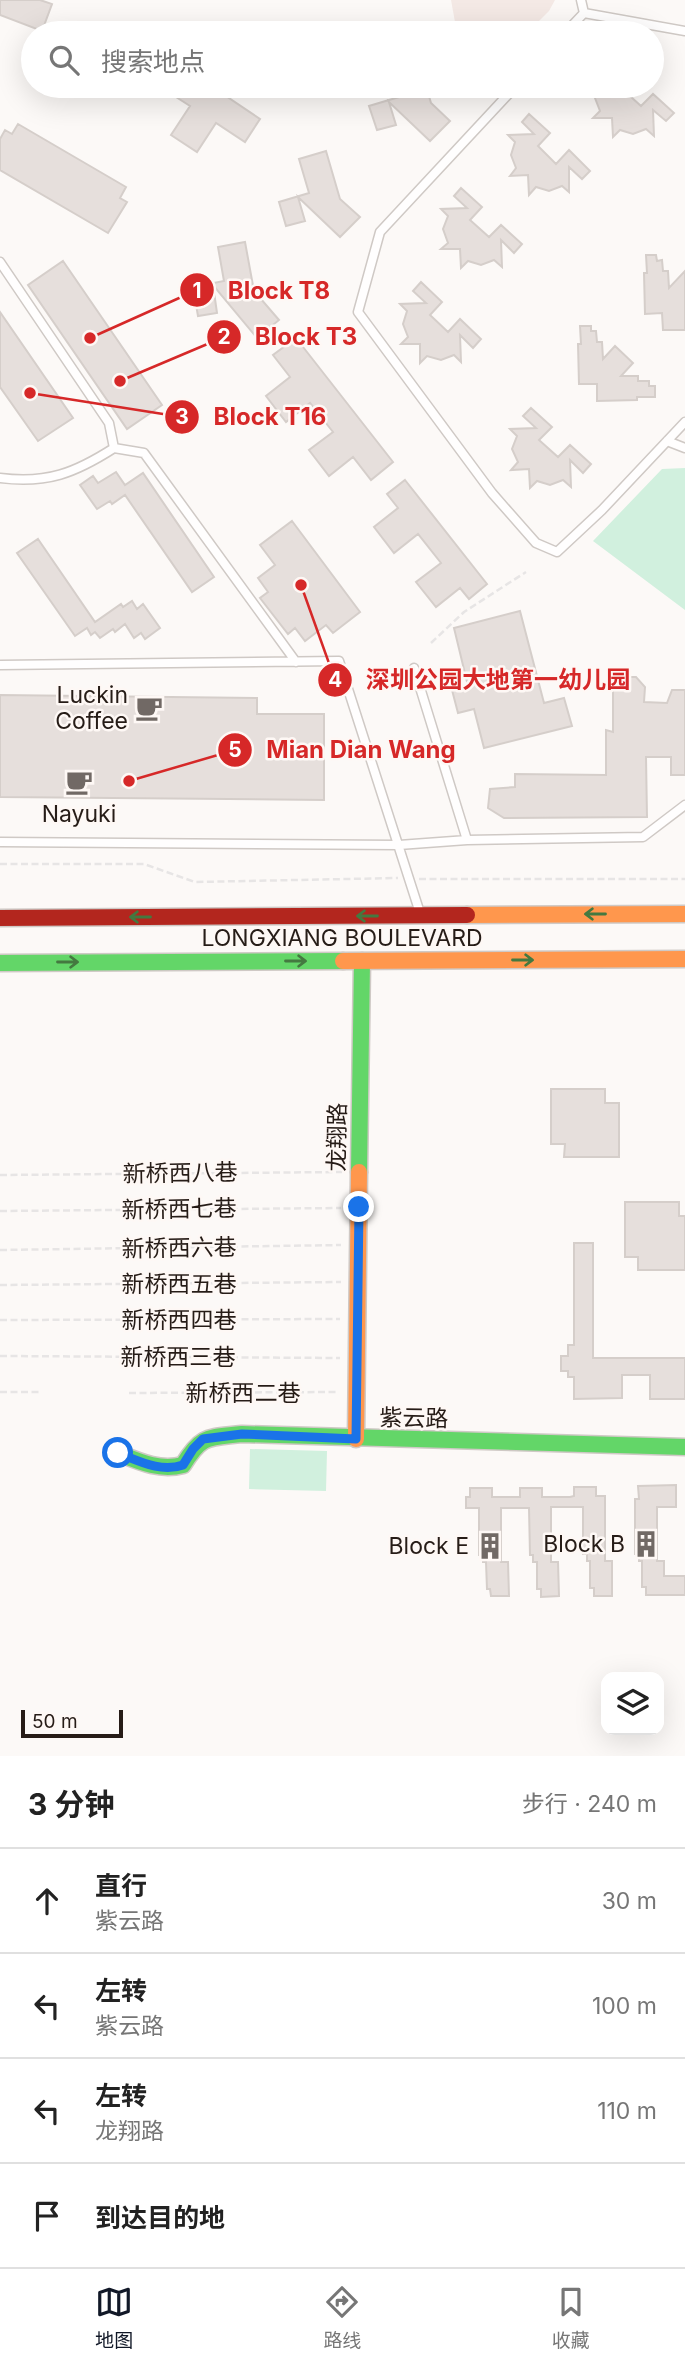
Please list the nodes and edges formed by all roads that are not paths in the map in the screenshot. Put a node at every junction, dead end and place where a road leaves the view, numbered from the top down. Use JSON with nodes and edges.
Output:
{"nodes":[{"id":1,"x":581,"y":0,"type":"edge"},
{"id":2,"x":584,"y":13,"type":"junction"},
{"id":3,"x":576,"y":21,"type":"edge"},
{"id":4,"x":627,"y":21,"type":"edge"},
{"id":5,"x":664,"y":28,"type":"edge"},
{"id":6,"x":685,"y":32,"type":"edge"},
{"id":7,"x":505,"y":98,"type":"edge"},
{"id":8,"x":0,"y":262,"type":"edge"},
{"id":9,"x":685,"y":422,"type":"edge"},
{"id":10,"x":667,"y":441,"type":"junction"},
{"id":11,"x":114,"y":448,"type":"junction"},
{"id":12,"x":685,"y":448,"type":"edge"},
{"id":13,"x":0,"y":478,"type":"edge"},
{"id":14,"x":296,"y":662,"type":"junction"},
{"id":15,"x":0,"y":665,"type":"edge"},
{"id":16,"x":415,"y":668,"type":"dead end"},
{"id":17,"x":685,"y":805,"type":"edge"},
{"id":18,"x":467,"y":840,"type":"junction"},
{"id":19,"x":0,"y":842,"type":"edge"},
{"id":20,"x":399,"y":845,"type":"junction"},
{"id":21,"x":685,"y":908,"type":"edge"},
{"id":22,"x":663,"y":914,"type":"junction"},
{"id":23,"x":685,"y":914,"type":"edge"},
{"id":24,"x":421,"y":915,"type":"junction"},
{"id":25,"x":0,"y":918,"type":"edge"},
{"id":26,"x":685,"y":959,"type":"edge"},
{"id":27,"x":362,"y":961,"type":"junction"},
{"id":28,"x":0,"y":963,"type":"edge"},
{"id":29,"x":356,"y":1439,"type":"junction"},
{"id":30,"x":685,"y":1447,"type":"edge"},
{"id":31,"x":118,"y":1453,"type":"dead end"}],
"edges":[{"from":1,"to":2,"type":"lane"},
{"from":2,"to":3,"type":"lane"},
{"from":2,"to":4,"type":"lane"},
{"from":5,"to":6,"type":"lane"},
{"from":7,"to":10,"type":"lane"},
{"from":8,"to":11,"type":"lane"},
{"from":9,"to":10,"type":"lane"},
{"from":10,"to":12,"type":"lane"},
{"from":11,"to":13,"type":"lane"},
{"from":11,"to":14,"type":"lane"},
{"from":14,"to":15,"type":"lane"},
{"from":14,"to":20,"type":"lane"},
{"from":16,"to":18,"type":"lane"},
{"from":17,"to":18,"type":"lane"},
{"from":18,"to":20,"type":"lane"},
{"from":19,"to":20,"type":"lane"},
{"from":20,"to":24,"type":"lane"},
{"from":21,"to":22,"type":"main road"},
{"from":22,"to":23,"type":"main road","name":"LONGXIANG BOULEVARD"},
{"from":22,"to":24,"type":"main road","name":"LONGXIANG BOULEVARD","one_way":true},
{"from":24,"to":25,"type":"main road","name":"LONGXIANG BOULEVARD","one_way":true},
{"from":27,"to":26,"type":"main road","name":"LONGXIANG BOULEVARD","one_way":true},
{"from":28,"to":27,"type":"main road","name":"LONGXIANG BOULEVARD","one_way":true},
{"from":27,"to":29,"type":"main road","name":"龙翔路"},
{"from":29,"to":30,"type":"main road","name":"紫云路"},
{"from":29,"to":31,"type":"main road","name":"紫云路"}]}
